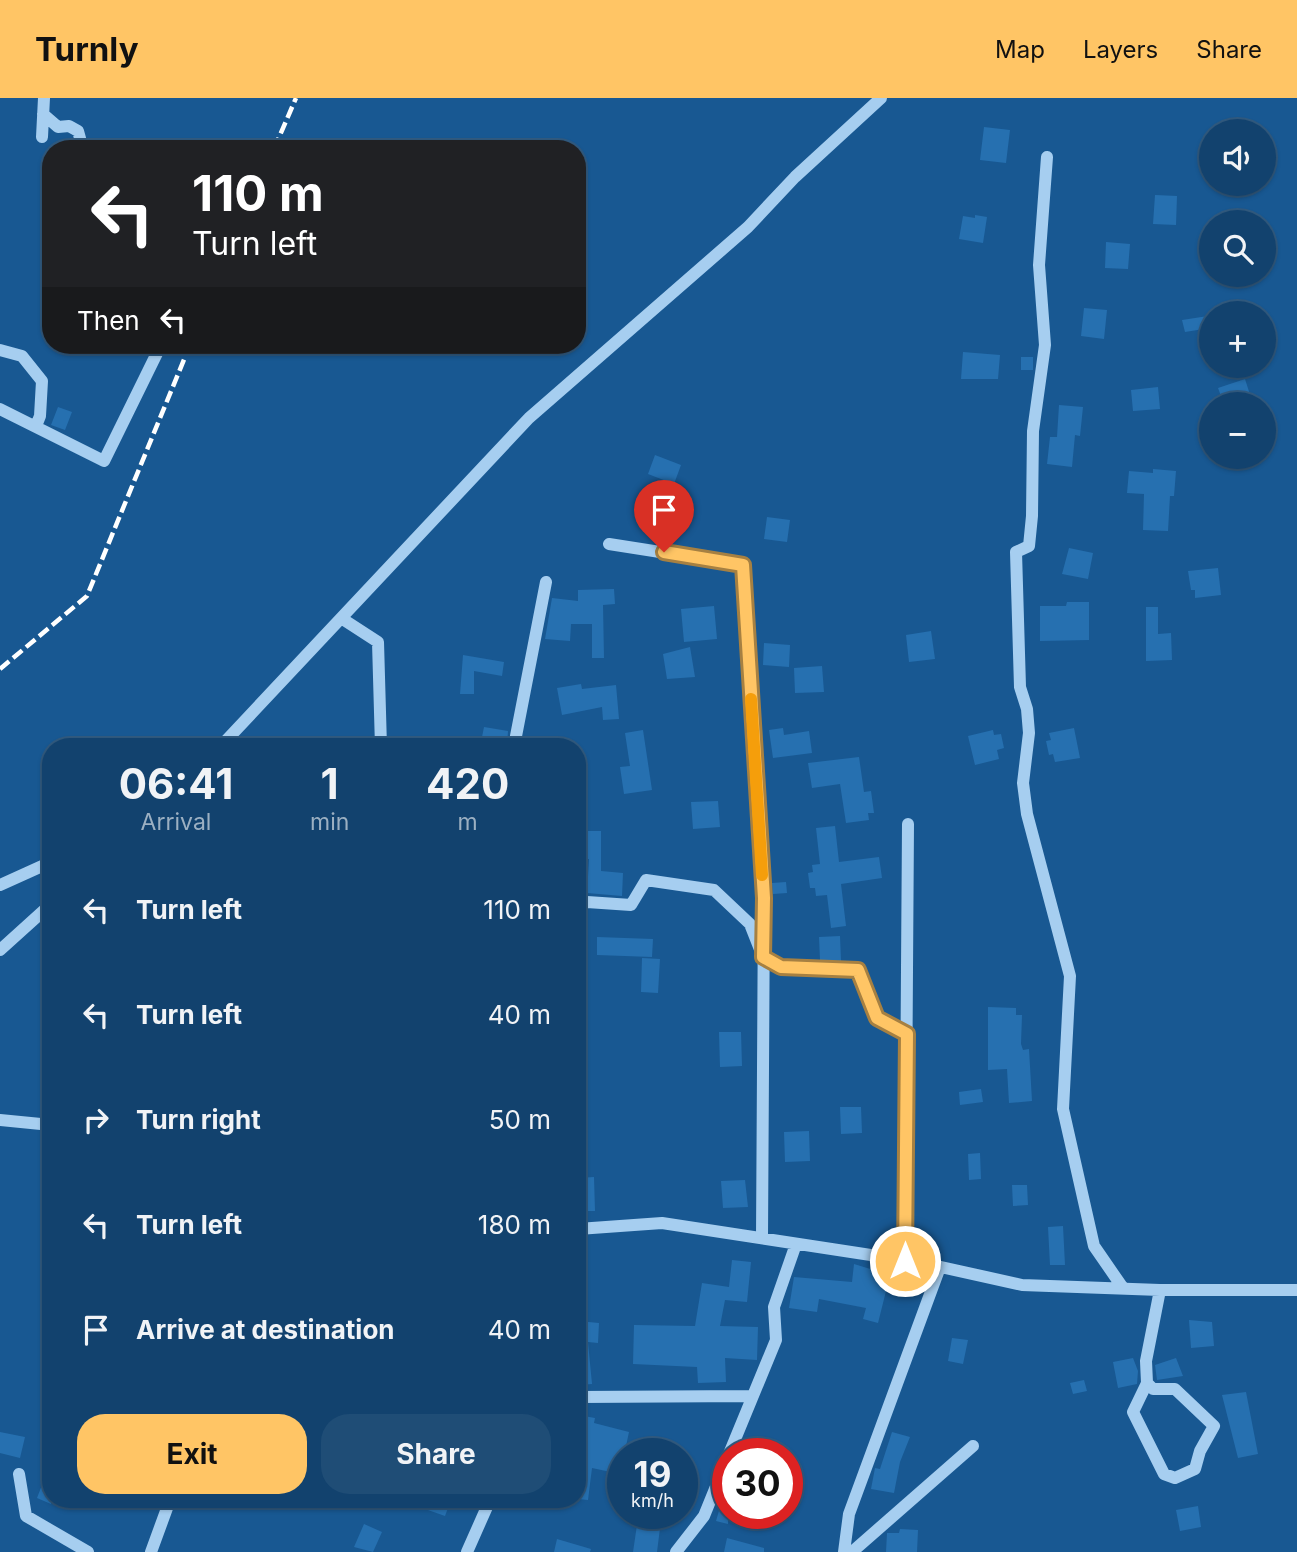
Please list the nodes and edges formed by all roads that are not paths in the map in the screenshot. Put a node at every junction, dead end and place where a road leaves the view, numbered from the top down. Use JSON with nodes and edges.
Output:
{"nodes":[{"id":1,"x":44,"y":98,"type":"edge"},
{"id":2,"x":881,"y":98,"type":"edge"},
{"id":3,"x":43,"y":114,"type":"junction"},
{"id":4,"x":42,"y":137,"type":"dead end"},
{"id":5,"x":80,"y":140,"type":"edge"},
{"id":6,"x":1047,"y":156,"type":"dead end"},
{"id":7,"x":0,"y":350,"type":"edge"},
{"id":8,"x":157,"y":354,"type":"edge"},
{"id":9,"x":0,"y":409,"type":"edge"},
{"id":10,"x":36,"y":426,"type":"junction"},
{"id":11,"x":609,"y":544,"type":"dead end"},
{"id":12,"x":546,"y":582,"type":"dead end"},
{"id":13,"x":341,"y":618,"type":"junction"},
{"id":14,"x":228,"y":738,"type":"edge"},
{"id":15,"x":381,"y":738,"type":"edge"},
{"id":16,"x":517,"y":738,"type":"edge"},
{"id":17,"x":908,"y":824,"type":"dead end"},
{"id":18,"x":42,"y":866,"type":"edge"},
{"id":19,"x":0,"y":885,"type":"edge"},
{"id":20,"x":586,"y":903,"type":"edge"},
{"id":21,"x":42,"y":912,"type":"edge"},
{"id":22,"x":0,"y":950,"type":"edge"},
{"id":23,"x":763,"y":957,"type":"junction"},
{"id":24,"x":907,"y":1034,"type":"junction"},
{"id":25,"x":0,"y":1120,"type":"edge"},
{"id":26,"x":42,"y":1124,"type":"edge"},
{"id":27,"x":586,"y":1228,"type":"edge"},
{"id":28,"x":762,"y":1238,"type":"junction"},
{"id":29,"x":796,"y":1244,"type":"junction"},
{"id":30,"x":905,"y":1261,"type":"junction"},
{"id":31,"x":940,"y":1267,"type":"junction"},
{"id":32,"x":1124,"y":1288,"type":"junction"},
{"id":33,"x":1160,"y":1290,"type":"junction"},
{"id":34,"x":1297,"y":1290,"type":"edge"},
{"id":35,"x":1147,"y":1383,"type":"junction"},
{"id":36,"x":753,"y":1396,"type":"junction"},
{"id":37,"x":586,"y":1397,"type":"edge"},
{"id":38,"x":736,"y":1438,"type":"edge"},
{"id":39,"x":973,"y":1446,"type":"dead end"},
{"id":40,"x":19,"y":1474,"type":"dead end"},
{"id":41,"x":712,"y":1496,"type":"edge"},
{"id":42,"x":167,"y":1508,"type":"edge"},
{"id":43,"x":486,"y":1508,"type":"edge"},
{"id":44,"x":88,"y":1552,"type":"edge"},
{"id":45,"x":151,"y":1552,"type":"edge"},
{"id":46,"x":467,"y":1552,"type":"edge"},
{"id":47,"x":676,"y":1552,"type":"edge"},
{"id":48,"x":844,"y":1552,"type":"edge"},
{"id":49,"x":852,"y":1552,"type":"edge"}],
"edges":[{"from":1,"to":3,"type":"street"},
{"from":2,"to":13,"type":"street"},
{"from":3,"to":4,"type":"street"},
{"from":3,"to":5,"type":"street"},
{"from":6,"to":32,"type":"street"},
{"from":7,"to":10,"type":"street"},
{"from":8,"to":10,"type":"street"},
{"from":9,"to":10,"type":"street"},
{"from":11,"to":23,"type":"street"},
{"from":12,"to":16,"type":"street"},
{"from":13,"to":14,"type":"street"},
{"from":13,"to":15,"type":"street"},
{"from":17,"to":24,"type":"street"},
{"from":18,"to":19,"type":"street"},
{"from":20,"to":23,"type":"street"},
{"from":21,"to":22,"type":"street"},
{"from":23,"to":24,"type":"street"},
{"from":23,"to":28,"type":"street"},
{"from":24,"to":30,"type":"street"},
{"from":25,"to":26,"type":"street"},
{"from":27,"to":28,"type":"street"},
{"from":28,"to":29,"type":"street"},
{"from":29,"to":30,"type":"street"},
{"from":29,"to":36,"type":"street"},
{"from":30,"to":31,"type":"street"},
{"from":31,"to":32,"type":"street"},
{"from":31,"to":48,"type":"street"},
{"from":32,"to":33,"type":"street"},
{"from":33,"to":34,"type":"street"},
{"from":33,"to":35,"type":"street"},
{"from":35,"to":35,"type":"street"},
{"from":36,"to":37,"type":"street"},
{"from":36,"to":38,"type":"street"},
{"from":39,"to":49,"type":"street"},
{"from":40,"to":44,"type":"street"},
{"from":41,"to":47,"type":"street"},
{"from":42,"to":45,"type":"street"},
{"from":43,"to":46,"type":"street"}]}
